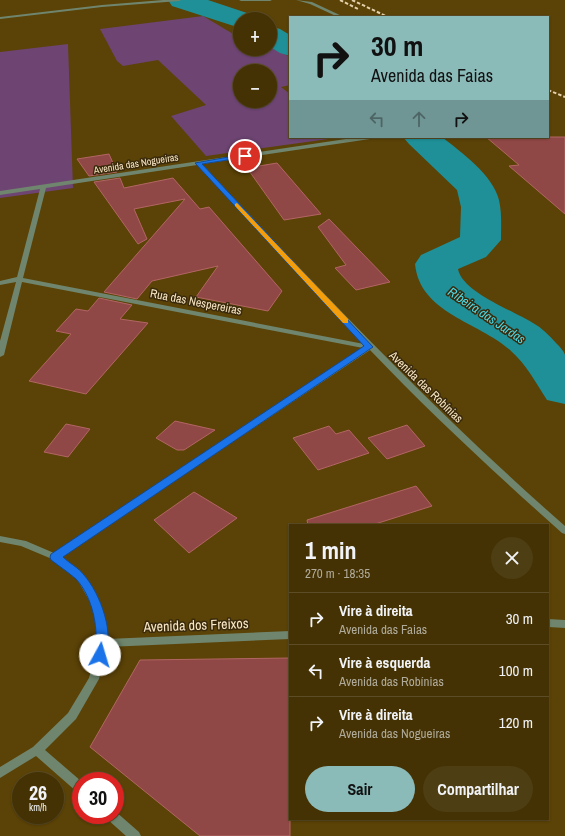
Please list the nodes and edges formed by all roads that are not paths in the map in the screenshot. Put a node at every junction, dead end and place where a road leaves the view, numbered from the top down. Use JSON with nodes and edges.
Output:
{"nodes":[{"id":1,"x":179,"y":0,"type":"edge"},
{"id":2,"x":241,"y":0,"type":"edge"},
{"id":3,"x":270,"y":0,"type":"edge"},
{"id":4,"x":298,"y":0,"type":"edge"},
{"id":5,"x":174,"y":1,"type":"edge"},
{"id":6,"x":340,"y":16,"type":"edge"},
{"id":7,"x":0,"y":18,"type":"edge"},
{"id":8,"x":363,"y":138,"type":"edge"},
{"id":9,"x":198,"y":163,"type":"junction"},
{"id":10,"x":44,"y":186,"type":"junction"},
{"id":11,"x":0,"y":193,"type":"edge"},
{"id":12,"x":19,"y":279,"type":"junction"},
{"id":13,"x":0,"y":284,"type":"edge"},
{"id":14,"x":369,"y":347,"type":"junction"},
{"id":15,"x":0,"y":355,"type":"edge"},
{"id":16,"x":565,"y":531,"type":"edge"},
{"id":17,"x":0,"y":539,"type":"edge"},
{"id":18,"x":55,"y":557,"type":"junction"},
{"id":19,"x":549,"y":623,"type":"edge"},
{"id":20,"x":565,"y":624,"type":"edge"},
{"id":21,"x":289,"y":635,"type":"edge"},
{"id":22,"x":103,"y":643,"type":"junction"},
{"id":23,"x":37,"y":750,"type":"junction"},
{"id":24,"x":0,"y":773,"type":"edge"},
{"id":25,"x":72,"y":780,"type":"edge"},
{"id":26,"x":121,"y":824,"type":"edge"},
{"id":27,"x":135,"y":836,"type":"edge"}],
"edges":[{"from":1,"to":5,"type":"street"},
{"from":2,"to":3,"type":"street"},
{"from":4,"to":6,"type":"street"},
{"from":5,"to":7,"type":"street"},
{"from":8,"to":9,"type":"street","name":"Avenida das Nogueiras"},
{"from":9,"to":10,"type":"street","name":"Avenida das Nogueiras"},
{"from":9,"to":14,"type":"street","name":"Avenida das Robínias"},
{"from":10,"to":11,"type":"street","name":"Avenida das Nogueiras"},
{"from":10,"to":12,"type":"street"},
{"from":12,"to":13,"type":"street"},
{"from":12,"to":14,"type":"street","name":"Rua das Nespereiras"},
{"from":12,"to":15,"type":"street"},
{"from":14,"to":16,"type":"street","name":"Avenida das Robínias"},
{"from":14,"to":18,"type":"street"},
{"from":17,"to":18,"type":"street"},
{"from":18,"to":22,"type":"street"},
{"from":19,"to":20,"type":"street"},
{"from":21,"to":22,"type":"street","name":"Avenida dos Freixos"},
{"from":22,"to":23,"type":"street"},
{"from":23,"to":24,"type":"street"},
{"from":23,"to":25,"type":"street"},
{"from":26,"to":27,"type":"street"}]}
